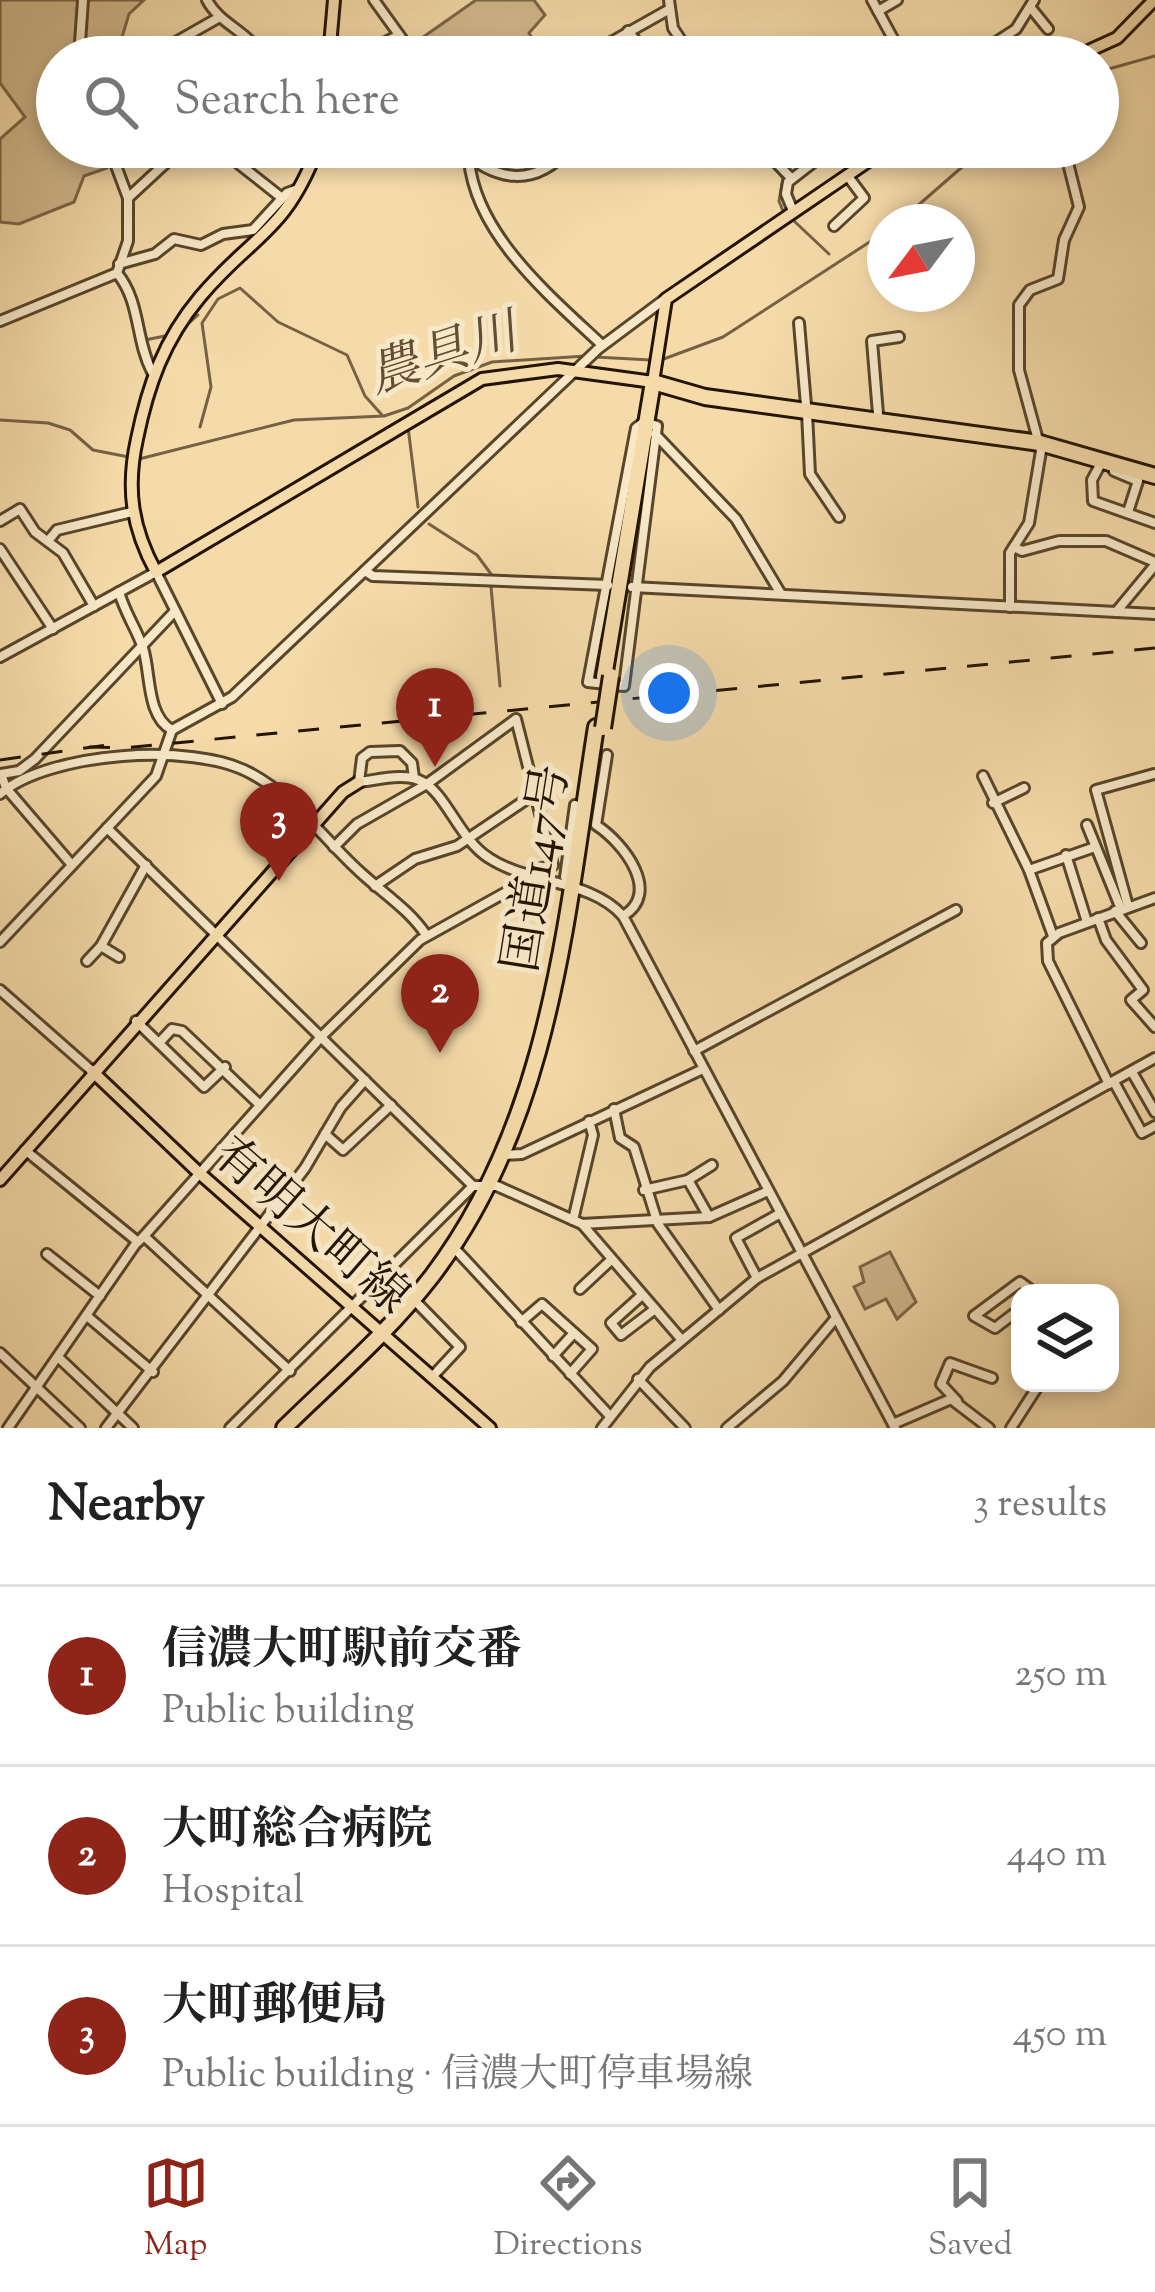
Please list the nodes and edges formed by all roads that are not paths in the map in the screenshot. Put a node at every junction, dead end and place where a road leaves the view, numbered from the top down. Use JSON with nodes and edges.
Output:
{"nodes":[{"id":1,"x":83,"y":0,"type":"edge"},
{"id":2,"x":207,"y":0,"type":"edge"},
{"id":3,"x":334,"y":0,"type":"edge"},
{"id":4,"x":374,"y":0,"type":"edge"},
{"id":5,"x":872,"y":0,"type":"edge"},
{"id":6,"x":897,"y":0,"type":"edge"},
{"id":7,"x":1154,"y":0,"type":"edge"},
{"id":8,"x":1033,"y":4,"type":"edge"},
{"id":9,"x":668,"y":5,"type":"edge"},
{"id":10,"x":878,"y":11,"type":"junction"},
{"id":11,"x":218,"y":18,"type":"junction"},
{"id":12,"x":1048,"y":28,"type":"dead end"},
{"id":13,"x":628,"y":31,"type":"junction"},
{"id":14,"x":80,"y":36,"type":"edge"},
{"id":15,"x":186,"y":36,"type":"edge"},
{"id":16,"x":242,"y":36,"type":"edge"},
{"id":17,"x":331,"y":36,"type":"edge"},
{"id":18,"x":400,"y":36,"type":"edge"},
{"id":19,"x":620,"y":36,"type":"edge"},
{"id":20,"x":632,"y":36,"type":"edge"},
{"id":21,"x":676,"y":36,"type":"edge"},
{"id":22,"x":892,"y":36,"type":"edge"},
{"id":23,"x":1005,"y":36,"type":"edge"},
{"id":24,"x":1119,"y":36,"type":"edge"},
{"id":25,"x":117,"y":168,"type":"edge"},
{"id":26,"x":156,"y":168,"type":"edge"},
{"id":27,"x":244,"y":168,"type":"edge"},
{"id":28,"x":310,"y":168,"type":"edge"},
{"id":29,"x":471,"y":168,"type":"edge"},
{"id":30,"x":489,"y":168,"type":"edge"},
{"id":31,"x":544,"y":168,"type":"edge"},
{"id":32,"x":781,"y":168,"type":"edge"},
{"id":33,"x":804,"y":168,"type":"edge"},
{"id":34,"x":858,"y":168,"type":"edge"},
{"id":35,"x":1069,"y":168,"type":"edge"},
{"id":36,"x":848,"y":175,"type":"junction"},
{"id":37,"x":790,"y":178,"type":"junction"},
{"id":38,"x":302,"y":189,"type":"junction"},
{"id":39,"x":128,"y":198,"type":"junction"},
{"id":40,"x":282,"y":198,"type":"junction"},
{"id":41,"x":793,"y":211,"type":"junction"},
{"id":42,"x":834,"y":226,"type":"dead end"},
{"id":43,"x":118,"y":269,"type":"junction"},
{"id":44,"x":666,"y":298,"type":"junction"},
{"id":45,"x":0,"y":321,"type":"edge"},
{"id":46,"x":799,"y":323,"type":"dead end"},
{"id":47,"x":899,"y":337,"type":"dead end"},
{"id":48,"x":599,"y":348,"type":"junction"},
{"id":49,"x":579,"y":367,"type":"junction"},
{"id":50,"x":152,"y":372,"type":"junction"},
{"id":51,"x":654,"y":376,"type":"junction"},
{"id":52,"x":705,"y":397,"type":"junction"},
{"id":53,"x":807,"y":408,"type":"junction"},
{"id":54,"x":878,"y":414,"type":"junction"},
{"id":55,"x":650,"y":427,"type":"junction"},
{"id":56,"x":1039,"y":440,"type":"junction"},
{"id":57,"x":1155,"y":472,"type":"edge"},
{"id":58,"x":132,"y":512,"type":"junction"},
{"id":59,"x":1128,"y":512,"type":"junction"},
{"id":60,"x":839,"y":517,"type":"dead end"},
{"id":61,"x":0,"y":521,"type":"edge"},
{"id":62,"x":1155,"y":523,"type":"edge"},
{"id":63,"x":48,"y":541,"type":"junction"},
{"id":64,"x":1014,"y":547,"type":"junction"},
{"id":65,"x":0,"y":549,"type":"edge"},
{"id":66,"x":1155,"y":563,"type":"edge"},
{"id":67,"x":365,"y":571,"type":"junction"},
{"id":68,"x":156,"y":572,"type":"junction"},
{"id":69,"x":610,"y":585,"type":"junction"},
{"id":70,"x":632,"y":587,"type":"junction"},
{"id":71,"x":119,"y":592,"type":"junction"},
{"id":72,"x":782,"y":595,"type":"junction"},
{"id":73,"x":94,"y":606,"type":"junction"},
{"id":74,"x":1010,"y":607,"type":"junction"},
{"id":75,"x":175,"y":611,"type":"junction"},
{"id":76,"x":1115,"y":613,"type":"junction"},
{"id":77,"x":1155,"y":614,"type":"edge"},
{"id":78,"x":53,"y":628,"type":"junction"},
{"id":79,"x":142,"y":646,"type":"junction"},
{"id":80,"x":0,"y":657,"type":"edge"},
{"id":81,"x":222,"y":704,"type":"junction"},
{"id":82,"x":172,"y":730,"type":"junction"},
{"id":83,"x":607,"y":754,"type":"dead end"},
{"id":84,"x":167,"y":755,"type":"junction"},
{"id":85,"x":1154,"y":774,"type":"edge"},
{"id":86,"x":983,"y":776,"type":"dead end"},
{"id":87,"x":414,"y":778,"type":"junction"},
{"id":88,"x":359,"y":782,"type":"junction"},
{"id":89,"x":427,"y":784,"type":"junction"},
{"id":90,"x":1024,"y":788,"type":"dead end"},
{"id":91,"x":3,"y":791,"type":"edge"},
{"id":92,"x":536,"y":793,"type":"junction"},
{"id":93,"x":993,"y":803,"type":"junction"},
{"id":94,"x":575,"y":805,"type":"dead end"},
{"id":95,"x":314,"y":824,"type":"junction"},
{"id":96,"x":1087,"y":825,"type":"dead end"},
{"id":97,"x":107,"y":828,"type":"junction"},
{"id":98,"x":467,"y":840,"type":"junction"},
{"id":99,"x":334,"y":847,"type":"junction"},
{"id":100,"x":1095,"y":847,"type":"junction"},
{"id":101,"x":1066,"y":855,"type":"junction"},
{"id":102,"x":72,"y":865,"type":"junction"},
{"id":103,"x":146,"y":865,"type":"junction"},
{"id":104,"x":1029,"y":870,"type":"junction"},
{"id":105,"x":524,"y":877,"type":"junction"},
{"id":106,"x":375,"y":886,"type":"junction"},
{"id":107,"x":574,"y":888,"type":"junction"},
{"id":108,"x":1155,"y":898,"type":"edge"},
{"id":109,"x":1122,"y":909,"type":"junction"},
{"id":110,"x":956,"y":910,"type":"dead end"},
{"id":111,"x":623,"y":916,"type":"junction"},
{"id":112,"x":1098,"y":918,"type":"junction"},
{"id":113,"x":1087,"y":922,"type":"junction"},
{"id":114,"x":213,"y":934,"type":"junction"},
{"id":115,"x":426,"y":935,"type":"junction"},
{"id":116,"x":1053,"y":936,"type":"junction"},
{"id":117,"x":0,"y":942,"type":"edge"},
{"id":118,"x":1142,"y":944,"type":"dead end"},
{"id":119,"x":101,"y":946,"type":"junction"},
{"id":120,"x":118,"y":957,"type":"dead end"},
{"id":121,"x":87,"y":961,"type":"dead end"},
{"id":122,"x":0,"y":990,"type":"edge"},
{"id":123,"x":136,"y":1021,"type":"junction"},
{"id":124,"x":1155,"y":1028,"type":"edge"},
{"id":125,"x":321,"y":1037,"type":"junction"},
{"id":126,"x":159,"y":1043,"type":"junction"},
{"id":127,"x":694,"y":1051,"type":"junction"},
{"id":128,"x":1155,"y":1058,"type":"edge"},
{"id":129,"x":225,"y":1067,"type":"junction"},
{"id":130,"x":703,"y":1069,"type":"junction"},
{"id":131,"x":92,"y":1071,"type":"junction"},
{"id":132,"x":1132,"y":1072,"type":"junction"},
{"id":133,"x":365,"y":1080,"type":"junction"},
{"id":134,"x":1111,"y":1083,"type":"junction"},
{"id":135,"x":260,"y":1105,"type":"junction"},
{"id":136,"x":391,"y":1106,"type":"junction"},
{"id":137,"x":614,"y":1109,"type":"junction"},
{"id":138,"x":1155,"y":1112,"type":"edge"},
{"id":139,"x":589,"y":1121,"type":"junction"},
{"id":140,"x":1155,"y":1126,"type":"edge"},
{"id":141,"x":326,"y":1134,"type":"junction"},
{"id":142,"x":24,"y":1150,"type":"junction"},
{"id":143,"x":506,"y":1156,"type":"junction"},
{"id":144,"x":712,"y":1165,"type":"dead end"},
{"id":145,"x":197,"y":1171,"type":"junction"},
{"id":146,"x":1,"y":1176,"type":"edge"},
{"id":147,"x":688,"y":1180,"type":"junction"},
{"id":148,"x":486,"y":1186,"type":"junction"},
{"id":149,"x":644,"y":1190,"type":"junction"},
{"id":150,"x":768,"y":1191,"type":"junction"},
{"id":151,"x":779,"y":1214,"type":"junction"},
{"id":152,"x":709,"y":1217,"type":"junction"},
{"id":153,"x":577,"y":1222,"type":"junction"},
{"id":154,"x":658,"y":1224,"type":"junction"},
{"id":155,"x":261,"y":1226,"type":"junction"},
{"id":156,"x":141,"y":1239,"type":"junction"},
{"id":157,"x":458,"y":1252,"type":"junction"},
{"id":158,"x":800,"y":1252,"type":"junction"},
{"id":159,"x":47,"y":1254,"type":"dead end"},
{"id":160,"x":611,"y":1260,"type":"junction"},
{"id":161,"x":387,"y":1268,"type":"junction"},
{"id":162,"x":757,"y":1278,"type":"junction"},
{"id":163,"x":1011,"y":1288,"type":"edge"},
{"id":164,"x":580,"y":1289,"type":"dead end"},
{"id":165,"x":207,"y":1295,"type":"junction"},
{"id":166,"x":643,"y":1295,"type":"junction"},
{"id":167,"x":100,"y":1296,"type":"junction"},
{"id":168,"x":415,"y":1302,"type":"junction"},
{"id":169,"x":352,"y":1306,"type":"junction"},
{"id":170,"x":655,"y":1309,"type":"junction"},
{"id":171,"x":718,"y":1310,"type":"junction"},
{"id":172,"x":87,"y":1316,"type":"junction"},
{"id":173,"x":1011,"y":1316,"type":"edge"},
{"id":174,"x":836,"y":1318,"type":"junction"},
{"id":175,"x":521,"y":1322,"type":"junction"},
{"id":176,"x":574,"y":1333,"type":"junction"},
{"id":177,"x":386,"y":1336,"type":"junction"},
{"id":178,"x":682,"y":1339,"type":"junction"},
{"id":179,"x":0,"y":1353,"type":"edge"},
{"id":180,"x":553,"y":1356,"type":"junction"},
{"id":181,"x":58,"y":1358,"type":"junction"},
{"id":182,"x":290,"y":1371,"type":"junction"},
{"id":183,"x":152,"y":1372,"type":"junction"},
{"id":184,"x":570,"y":1374,"type":"junction"},
{"id":185,"x":432,"y":1377,"type":"junction"},
{"id":186,"x":992,"y":1378,"type":"dead end"},
{"id":187,"x":638,"y":1379,"type":"junction"},
{"id":188,"x":941,"y":1384,"type":"junction"},
{"id":189,"x":39,"y":1386,"type":"junction"},
{"id":190,"x":1034,"y":1392,"type":"edge"},
{"id":191,"x":944,"y":1399,"type":"junction"},
{"id":192,"x":957,"y":1401,"type":"junction"},
{"id":193,"x":118,"y":1414,"type":"junction"},
{"id":194,"x":609,"y":1415,"type":"junction"},
{"id":195,"x":678,"y":1426,"type":"edge"},
{"id":196,"x":894,"y":1426,"type":"edge"},
{"id":197,"x":8,"y":1428,"type":"edge"},
{"id":198,"x":80,"y":1428,"type":"edge"},
{"id":199,"x":106,"y":1428,"type":"edge"},
{"id":200,"x":133,"y":1428,"type":"edge"},
{"id":201,"x":230,"y":1428,"type":"edge"},
{"id":202,"x":284,"y":1428,"type":"edge"},
{"id":203,"x":296,"y":1428,"type":"edge"},
{"id":204,"x":490,"y":1428,"type":"edge"},
{"id":205,"x":602,"y":1428,"type":"edge"},
{"id":206,"x":728,"y":1428,"type":"edge"},
{"id":207,"x":989,"y":1428,"type":"edge"},
{"id":208,"x":1011,"y":1428,"type":"edge"}],
"edges":[{"from":1,"to":14,"type":"street"},
{"from":2,"to":11,"type":"street"},
{"from":3,"to":17,"type":"main road"},
{"from":4,"to":18,"type":"street"},
{"from":5,"to":10,"type":"street"},
{"from":6,"to":10,"type":"street"},
{"from":7,"to":24,"type":"main road"},
{"from":8,"to":12,"type":"street"},
{"from":8,"to":23,"type":"street"},
{"from":9,"to":13,"type":"street"},
{"from":9,"to":21,"type":"street"},
{"from":10,"to":22,"type":"street"},
{"from":11,"to":15,"type":"street"},
{"from":11,"to":16,"type":"street"},
{"from":13,"to":19,"type":"street"},
{"from":13,"to":20,"type":"street"},
{"from":25,"to":39,"type":"street"},
{"from":26,"to":39,"type":"street"},
{"from":27,"to":40,"type":"street"},
{"from":28,"to":38,"type":"main road"},
{"from":29,"to":48,"type":"street"},
{"from":30,"to":31,"type":"street"},
{"from":32,"to":37,"type":"street"},
{"from":33,"to":37,"type":"street"},
{"from":34,"to":36,"type":"main road"},
{"from":35,"to":56,"type":"street"},
{"from":36,"to":41,"type":"main road"},
{"from":36,"to":42,"type":"street"},
{"from":37,"to":41,"type":"street"},
{"from":38,"to":40,"type":"street"},
{"from":38,"to":50,"type":"main road"},
{"from":39,"to":43,"type":"street"},
{"from":40,"to":43,"type":"street"},
{"from":41,"to":44,"type":"main road"},
{"from":43,"to":45,"type":"street"},
{"from":43,"to":50,"type":"street"},
{"from":44,"to":48,"type":"street"},
{"from":44,"to":51,"type":"main road"},
{"from":46,"to":53,"type":"street"},
{"from":47,"to":54,"type":"street"},
{"from":48,"to":49,"type":"street"},
{"from":49,"to":51,"type":"main road"},
{"from":49,"to":67,"type":"street"},
{"from":49,"to":68,"type":"main road"},
{"from":50,"to":58,"type":"main road"},
{"from":51,"to":52,"type":"highway"},
{"from":51,"to":53,"type":"highway"},
{"from":51,"to":55,"type":"highway","name":"国道147号"},
{"from":52,"to":53,"type":"highway"},
{"from":52,"to":55,"type":"highway"},
{"from":53,"to":54,"type":"highway"},
{"from":53,"to":56,"type":"highway"},
{"from":53,"to":60,"type":"street"},
{"from":54,"to":56,"type":"highway"},
{"from":55,"to":69,"type":"street"},
{"from":55,"to":70,"type":"street"},
{"from":55,"to":72,"type":"street"},
{"from":55,"to":107,"type":"highway","name":"国道147号","bridge":true},
{"from":56,"to":57,"type":"highway"},
{"from":56,"to":64,"type":"street"},
{"from":58,"to":63,"type":"street"},
{"from":58,"to":68,"type":"main road"},
{"from":59,"to":59,"type":"street"},
{"from":59,"to":62,"type":"street"},
{"from":61,"to":63,"type":"street"},
{"from":63,"to":73,"type":"street"},
{"from":64,"to":66,"type":"street"},
{"from":64,"to":74,"type":"street"},
{"from":65,"to":78,"type":"street"},
{"from":66,"to":76,"type":"street"},
{"from":67,"to":69,"type":"street"},
{"from":67,"to":81,"type":"street"},
{"from":68,"to":71,"type":"street"},
{"from":68,"to":75,"type":"street"},
{"from":69,"to":70,"type":"street"},
{"from":70,"to":72,"type":"street"},
{"from":71,"to":73,"type":"street"},
{"from":71,"to":79,"type":"street"},
{"from":72,"to":74,"type":"street"},
{"from":73,"to":78,"type":"street"},
{"from":74,"to":76,"type":"street"},
{"from":75,"to":79,"type":"street"},
{"from":75,"to":81,"type":"street"},
{"from":76,"to":77,"type":"street"},
{"from":78,"to":80,"type":"street"},
{"from":79,"to":82,"type":"street"},
{"from":79,"to":91,"type":"street"},
{"from":81,"to":82,"type":"street"},
{"from":82,"to":84,"type":"street"},
{"from":83,"to":111,"type":"street"},
{"from":84,"to":91,"type":"street"},
{"from":84,"to":95,"type":"street"},
{"from":84,"to":97,"type":"street"},
{"from":85,"to":109,"type":"street"},
{"from":86,"to":93,"type":"street"},
{"from":87,"to":88,"type":"street"},
{"from":87,"to":88,"type":"street"},
{"from":87,"to":89,"type":"street"},
{"from":88,"to":95,"type":"main road"},
{"from":89,"to":92,"type":"street"},
{"from":89,"to":98,"type":"street"},
{"from":89,"to":99,"type":"street"},
{"from":90,"to":93,"type":"street"},
{"from":91,"to":102,"type":"street"},
{"from":92,"to":98,"type":"street"},
{"from":92,"to":105,"type":"street"},
{"from":93,"to":104,"type":"street"},
{"from":94,"to":107,"type":"street"},
{"from":95,"to":99,"type":"street"},
{"from":95,"to":114,"type":"main road"},
{"from":96,"to":100,"type":"street"},
{"from":97,"to":102,"type":"street"},
{"from":97,"to":103,"type":"street"},
{"from":98,"to":105,"type":"street"},
{"from":98,"to":106,"type":"street"},
{"from":99,"to":106,"type":"street"},
{"from":100,"to":101,"type":"street"},
{"from":100,"to":109,"type":"street"},
{"from":101,"to":104,"type":"street"},
{"from":101,"to":113,"type":"street"},
{"from":102,"to":117,"type":"street"},
{"from":103,"to":114,"type":"street"},
{"from":103,"to":119,"type":"street"},
{"from":104,"to":116,"type":"street"},
{"from":105,"to":107,"type":"street"},
{"from":105,"to":115,"type":"street"},
{"from":106,"to":115,"type":"street"},
{"from":107,"to":111,"type":"street"},
{"from":107,"to":143,"type":"highway","name":"国道147号"},
{"from":108,"to":109,"type":"street"},
{"from":109,"to":112,"type":"street"},
{"from":109,"to":118,"type":"street"},
{"from":110,"to":127,"type":"street"},
{"from":111,"to":127,"type":"street"},
{"from":112,"to":113,"type":"street"},
{"from":112,"to":124,"type":"street"},
{"from":113,"to":116,"type":"street"},
{"from":114,"to":123,"type":"main road"},
{"from":114,"to":125,"type":"street"},
{"from":115,"to":125,"type":"street"},
{"from":116,"to":134,"type":"street"},
{"from":119,"to":120,"type":"street"},
{"from":119,"to":121,"type":"street"},
{"from":122,"to":131,"type":"street"},
{"from":123,"to":126,"type":"street"},
{"from":123,"to":131,"type":"main road"},
{"from":125,"to":133,"type":"street"},
{"from":125,"to":135,"type":"street"},
{"from":126,"to":129,"type":"street"},
{"from":126,"to":129,"type":"street"},
{"from":127,"to":130,"type":"street"},
{"from":128,"to":132,"type":"street"},
{"from":129,"to":135,"type":"street"},
{"from":130,"to":137,"type":"street"},
{"from":130,"to":150,"type":"street"},
{"from":131,"to":142,"type":"main road"},
{"from":131,"to":145,"type":"main road","name":"有明大町線"},
{"from":132,"to":134,"type":"street"},
{"from":132,"to":138,"type":"street"},
{"from":133,"to":136,"type":"street"},
{"from":133,"to":141,"type":"street"},
{"from":134,"to":140,"type":"street"},
{"from":134,"to":158,"type":"street"},
{"from":135,"to":145,"type":"street"},
{"from":136,"to":141,"type":"street"},
{"from":136,"to":148,"type":"street"},
{"from":137,"to":139,"type":"street"},
{"from":137,"to":149,"type":"street"},
{"from":139,"to":143,"type":"street"},
{"from":139,"to":153,"type":"street"},
{"from":141,"to":155,"type":"street"},
{"from":142,"to":146,"type":"main road"},
{"from":142,"to":156,"type":"street"},
{"from":143,"to":148,"type":"highway","name":"国道147号"},
{"from":144,"to":147,"type":"street"},
{"from":145,"to":155,"type":"main road","name":"有明大町線"},
{"from":145,"to":156,"type":"street"},
{"from":147,"to":149,"type":"street"},
{"from":147,"to":152,"type":"street"},
{"from":148,"to":153,"type":"street"},
{"from":148,"to":157,"type":"highway","name":"国道147号"},
{"from":148,"to":161,"type":"street"},
{"from":148,"to":168,"type":"highway","name":"国道147号"},
{"from":149,"to":154,"type":"street"},
{"from":150,"to":151,"type":"street"},
{"from":150,"to":152,"type":"street"},
{"from":151,"to":158,"type":"street"},
{"from":151,"to":162,"type":"street"},
{"from":152,"to":154,"type":"street"},
{"from":153,"to":154,"type":"street"},
{"from":153,"to":160,"type":"street"},
{"from":154,"to":171,"type":"street"},
{"from":155,"to":165,"type":"street"},
{"from":155,"to":169,"type":"main road","name":"有明大町線"},
{"from":156,"to":165,"type":"street"},
{"from":156,"to":167,"type":"street"},
{"from":157,"to":168,"type":"highway","name":"国道147号"},
{"from":157,"to":175,"type":"street"},
{"from":158,"to":162,"type":"street"},
{"from":158,"to":174,"type":"street"},
{"from":159,"to":167,"type":"street"},
{"from":160,"to":164,"type":"street"},
{"from":160,"to":166,"type":"street"},
{"from":161,"to":168,"type":"street"},
{"from":161,"to":169,"type":"street"},
{"from":162,"to":171,"type":"street"},
{"from":163,"to":173,"type":"street"},
{"from":165,"to":182,"type":"street"},
{"from":165,"to":183,"type":"street"},
{"from":166,"to":170,"type":"street"},
{"from":166,"to":170,"type":"street"},
{"from":167,"to":172,"type":"street"},
{"from":168,"to":177,"type":"highway","name":"国道147号"},
{"from":168,"to":185,"type":"street"},
{"from":169,"to":177,"type":"main road","name":"有明大町線"},
{"from":169,"to":182,"type":"street"},
{"from":170,"to":178,"type":"street"},
{"from":171,"to":178,"type":"street"},
{"from":172,"to":181,"type":"street"},
{"from":172,"to":183,"type":"street"},
{"from":174,"to":196,"type":"street"},
{"from":174,"to":206,"type":"street"},
{"from":175,"to":176,"type":"street"},
{"from":175,"to":180,"type":"street"},
{"from":176,"to":180,"type":"street"},
{"from":176,"to":184,"type":"street"},
{"from":177,"to":185,"type":"main road","name":"有明大町線"},
{"from":177,"to":202,"type":"highway","name":"国道147号"},
{"from":177,"to":203,"type":"highway","name":"国道147号"},
{"from":178,"to":187,"type":"street"},
{"from":179,"to":189,"type":"street"},
{"from":180,"to":184,"type":"street"},
{"from":181,"to":189,"type":"street"},
{"from":181,"to":193,"type":"street"},
{"from":182,"to":201,"type":"street"},
{"from":183,"to":193,"type":"street"},
{"from":184,"to":194,"type":"street"},
{"from":185,"to":204,"type":"main road","name":"有明大町線"},
{"from":186,"to":188,"type":"street"},
{"from":187,"to":194,"type":"street"},
{"from":187,"to":195,"type":"street"},
{"from":188,"to":191,"type":"street"},
{"from":188,"to":192,"type":"street"},
{"from":189,"to":197,"type":"street"},
{"from":189,"to":198,"type":"street"},
{"from":190,"to":208,"type":"street"},
{"from":191,"to":192,"type":"street"},
{"from":191,"to":196,"type":"street"},
{"from":192,"to":207,"type":"street"},
{"from":193,"to":199,"type":"street"},
{"from":193,"to":200,"type":"street"},
{"from":194,"to":205,"type":"street"}]}
